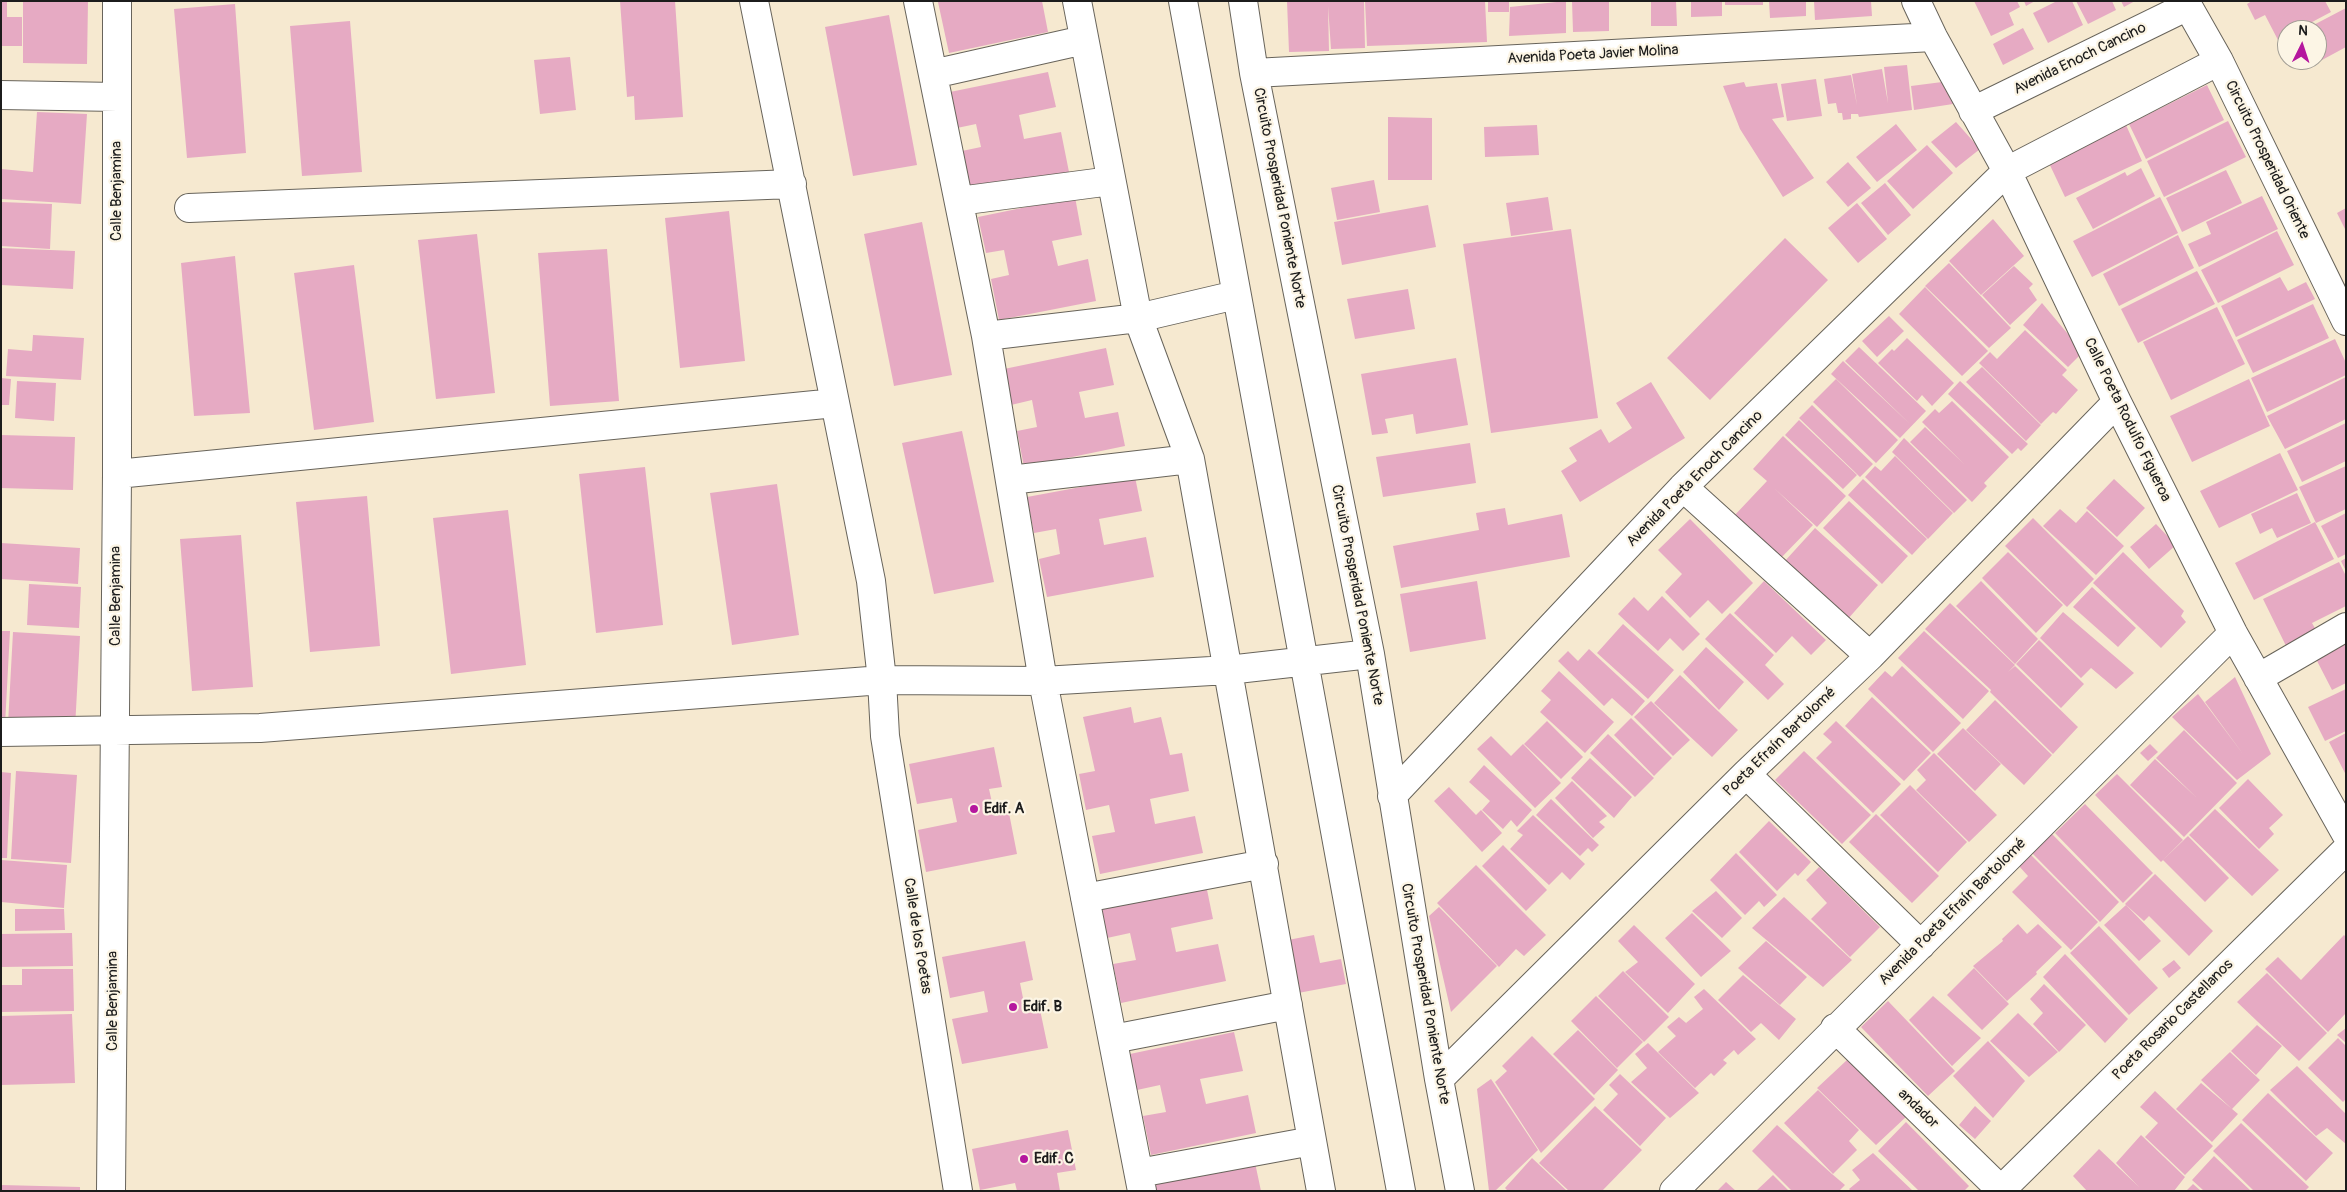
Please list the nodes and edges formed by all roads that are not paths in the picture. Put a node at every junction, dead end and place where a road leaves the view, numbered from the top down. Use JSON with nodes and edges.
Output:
{"nodes":[{"id":1,"x":117,"y":1,"type":"edge"},
{"id":2,"x":754,"y":1,"type":"edge"},
{"id":3,"x":918,"y":1,"type":"edge"},
{"id":4,"x":1077,"y":1,"type":"edge"},
{"id":5,"x":1183,"y":1,"type":"edge"},
{"id":6,"x":1243,"y":1,"type":"edge"},
{"id":7,"x":1916,"y":1,"type":"edge"},
{"id":8,"x":2186,"y":4,"type":"edge"},
{"id":9,"x":1933,"y":37,"type":"junction"},
{"id":10,"x":1084,"y":40,"type":"junction"},
{"id":11,"x":2219,"y":61,"type":"junction"},
{"id":12,"x":1254,"y":73,"type":"junction"},
{"id":13,"x":933,"y":74,"type":"junction"},
{"id":14,"x":1,"y":95,"type":"edge"},
{"id":15,"x":117,"y":97,"type":"junction"},
{"id":16,"x":1973,"y":112,"type":"junction"},
{"id":17,"x":2007,"y":171,"type":"junction"},
{"id":18,"x":1111,"y":181,"type":"junction"},
{"id":19,"x":792,"y":184,"type":"junction"},
{"id":20,"x":959,"y":201,"type":"junction"},
{"id":21,"x":189,"y":208,"type":"dead end"},
{"id":22,"x":1236,"y":294,"type":"junction"},
{"id":23,"x":1138,"y":318,"type":"junction"},
{"id":24,"x":2346,"y":320,"type":"edge"},
{"id":25,"x":986,"y":336,"type":"junction"},
{"id":26,"x":2117,"y":402,"type":"junction"},
{"id":27,"x":835,"y":403,"type":"junction"},
{"id":28,"x":1190,"y":458,"type":"junction"},
{"id":29,"x":117,"y":474,"type":"junction"},
{"id":30,"x":1010,"y":480,"type":"junction"},
{"id":31,"x":1684,"y":487,"type":"junction"},
{"id":32,"x":2346,"y":627,"type":"edge"},
{"id":33,"x":2233,"y":633,"type":"junction"},
{"id":34,"x":1370,"y":654,"type":"junction"},
{"id":35,"x":1870,"y":656,"type":"junction"},
{"id":36,"x":1304,"y":663,"type":"junction"},
{"id":37,"x":1228,"y":670,"type":"junction"},
{"id":38,"x":2258,"y":678,"type":"junction"},
{"id":39,"x":882,"y":680,"type":"junction"},
{"id":40,"x":1043,"y":681,"type":"junction"},
{"id":41,"x":1,"y":732,"type":"edge"},
{"id":42,"x":115,"y":732,"type":"junction"},
{"id":43,"x":1746,"y":774,"type":"junction"},
{"id":44,"x":1392,"y":796,"type":"junction"},
{"id":45,"x":2346,"y":834,"type":"edge"},
{"id":46,"x":2346,"y":850,"type":"edge"},
{"id":47,"x":1264,"y":864,"type":"junction"},
{"id":48,"x":1085,"y":898,"type":"junction"},
{"id":49,"x":1921,"y":944,"type":"junction"},
{"id":50,"x":1288,"y":1005,"type":"junction"},
{"id":51,"x":1835,"y":1028,"type":"junction"},
{"id":52,"x":1112,"y":1039,"type":"junction"},
{"id":53,"x":1439,"y":1079,"type":"junction"},
{"id":54,"x":1312,"y":1141,"type":"junction"},
{"id":55,"x":1140,"y":1182,"type":"edge"},
{"id":56,"x":2000,"y":1190,"type":"edge"},
{"id":57,"x":111,"y":1191,"type":"edge"},
{"id":58,"x":958,"y":1191,"type":"edge"},
{"id":59,"x":1321,"y":1191,"type":"edge"},
{"id":60,"x":1401,"y":1191,"type":"edge"},
{"id":61,"x":1460,"y":1191,"type":"edge"},
{"id":62,"x":1674,"y":1191,"type":"edge"}],
"edges":[{"from":1,"to":15,"type":"street","name":"Calle Benjamina"},
{"from":2,"to":19,"type":"street","name":"Calle de los Poetas"},
{"from":3,"to":13,"type":"street"},
{"from":4,"to":10,"type":"street"},
{"from":5,"to":22,"type":"street"},
{"from":6,"to":12,"type":"street","name":"Circuito Prosperidad Poniente Norte"},
{"from":7,"to":9,"type":"street","name":"Calle Poeta Rodulfo Figueroa"},
{"from":8,"to":11,"type":"street","name":"Circuito Prosperidad Oriente"},
{"from":8,"to":16,"type":"street","name":"Avenida Enoch Cancino"},
{"from":9,"to":12,"type":"street","name":"Avenida Poeta Javier Molina"},
{"from":9,"to":16,"type":"street","name":"Calle Poeta Rodulfo Figueroa"},
{"from":10,"to":13,"type":"street"},
{"from":10,"to":18,"type":"street"},
{"from":11,"to":17,"type":"street"},
{"from":11,"to":24,"type":"street","name":"Circuito Prosperidad Oriente"},
{"from":12,"to":34,"type":"street","name":"Circuito Prosperidad Poniente Norte"},
{"from":13,"to":20,"type":"street"},
{"from":14,"to":15,"type":"street"},
{"from":15,"to":29,"type":"street","name":"Calle Benjamina"},
{"from":16,"to":17,"type":"street","name":"Calle Poeta Rodulfo Figueroa"},
{"from":17,"to":26,"type":"street","name":"Calle Poeta Rodulfo Figueroa"},
{"from":17,"to":31,"type":"street","name":"Avenida Poeta Enoch Cancino"},
{"from":18,"to":20,"type":"street"},
{"from":18,"to":23,"type":"street"},
{"from":19,"to":21,"type":"street"},
{"from":19,"to":27,"type":"street","name":"Calle de los Poetas"},
{"from":20,"to":25,"type":"street"},
{"from":22,"to":23,"type":"street"},
{"from":22,"to":36,"type":"street"},
{"from":23,"to":25,"type":"street"},
{"from":23,"to":28,"type":"street"},
{"from":25,"to":30,"type":"street"},
{"from":26,"to":33,"type":"street","name":"Calle Poeta Rodulfo Figueroa"},
{"from":26,"to":35,"type":"street","name":"Poeta Efraín Bartolomé"},
{"from":27,"to":29,"type":"street"},
{"from":27,"to":39,"type":"street","name":"Calle de los Poetas"},
{"from":28,"to":30,"type":"street"},
{"from":28,"to":37,"type":"street"},
{"from":29,"to":42,"type":"street","name":"Calle Benjamina"},
{"from":30,"to":40,"type":"street"},
{"from":31,"to":35,"type":"street"},
{"from":31,"to":44,"type":"street","name":"Avenida Poeta Enoch Cancino"},
{"from":32,"to":38,"type":"street"},
{"from":33,"to":38,"type":"street","name":"Calle Poeta Rodulfo Figueroa"},
{"from":33,"to":49,"type":"street","name":"Avenida Poeta Efraín Bartolomé"},
{"from":34,"to":36,"type":"street"},
{"from":34,"to":44,"type":"street","name":"Circuito Prosperidad Poniente Norte"},
{"from":35,"to":43,"type":"street","name":"Poeta Efraín Bartolomé"},
{"from":36,"to":37,"type":"street"},
{"from":36,"to":60,"type":"street"},
{"from":37,"to":40,"type":"street"},
{"from":37,"to":47,"type":"street"},
{"from":38,"to":45,"type":"street","name":"Calle Poeta Rodulfo Figueroa"},
{"from":39,"to":40,"type":"street"},
{"from":39,"to":42,"type":"street"},
{"from":39,"to":58,"type":"street","name":"Calle de los Poetas"},
{"from":40,"to":48,"type":"street"},
{"from":41,"to":42,"type":"street"},
{"from":42,"to":57,"type":"street","name":"Calle Benjamina"},
{"from":43,"to":49,"type":"street"},
{"from":43,"to":53,"type":"street","name":"Poeta Efraín Bartolomé"},
{"from":44,"to":53,"type":"street","name":"Circuito Prosperidad Poniente Norte"},
{"from":46,"to":56,"type":"street","name":"Poeta Rosario Castellanos"},
{"from":47,"to":48,"type":"street"},
{"from":47,"to":50,"type":"street"},
{"from":48,"to":52,"type":"street"},
{"from":49,"to":51,"type":"street","name":"Avenida Poeta Efraín Bartolomé"},
{"from":50,"to":52,"type":"street"},
{"from":50,"to":54,"type":"street"},
{"from":51,"to":56,"type":"street","name":"andador"},
{"from":51,"to":62,"type":"street","name":"Avenida Poeta Efraín Bartolomé"},
{"from":52,"to":55,"type":"street"},
{"from":53,"to":61,"type":"street","name":"Circuito Prosperidad Poniente Norte"},
{"from":54,"to":55,"type":"street"},
{"from":54,"to":59,"type":"street"}]}
